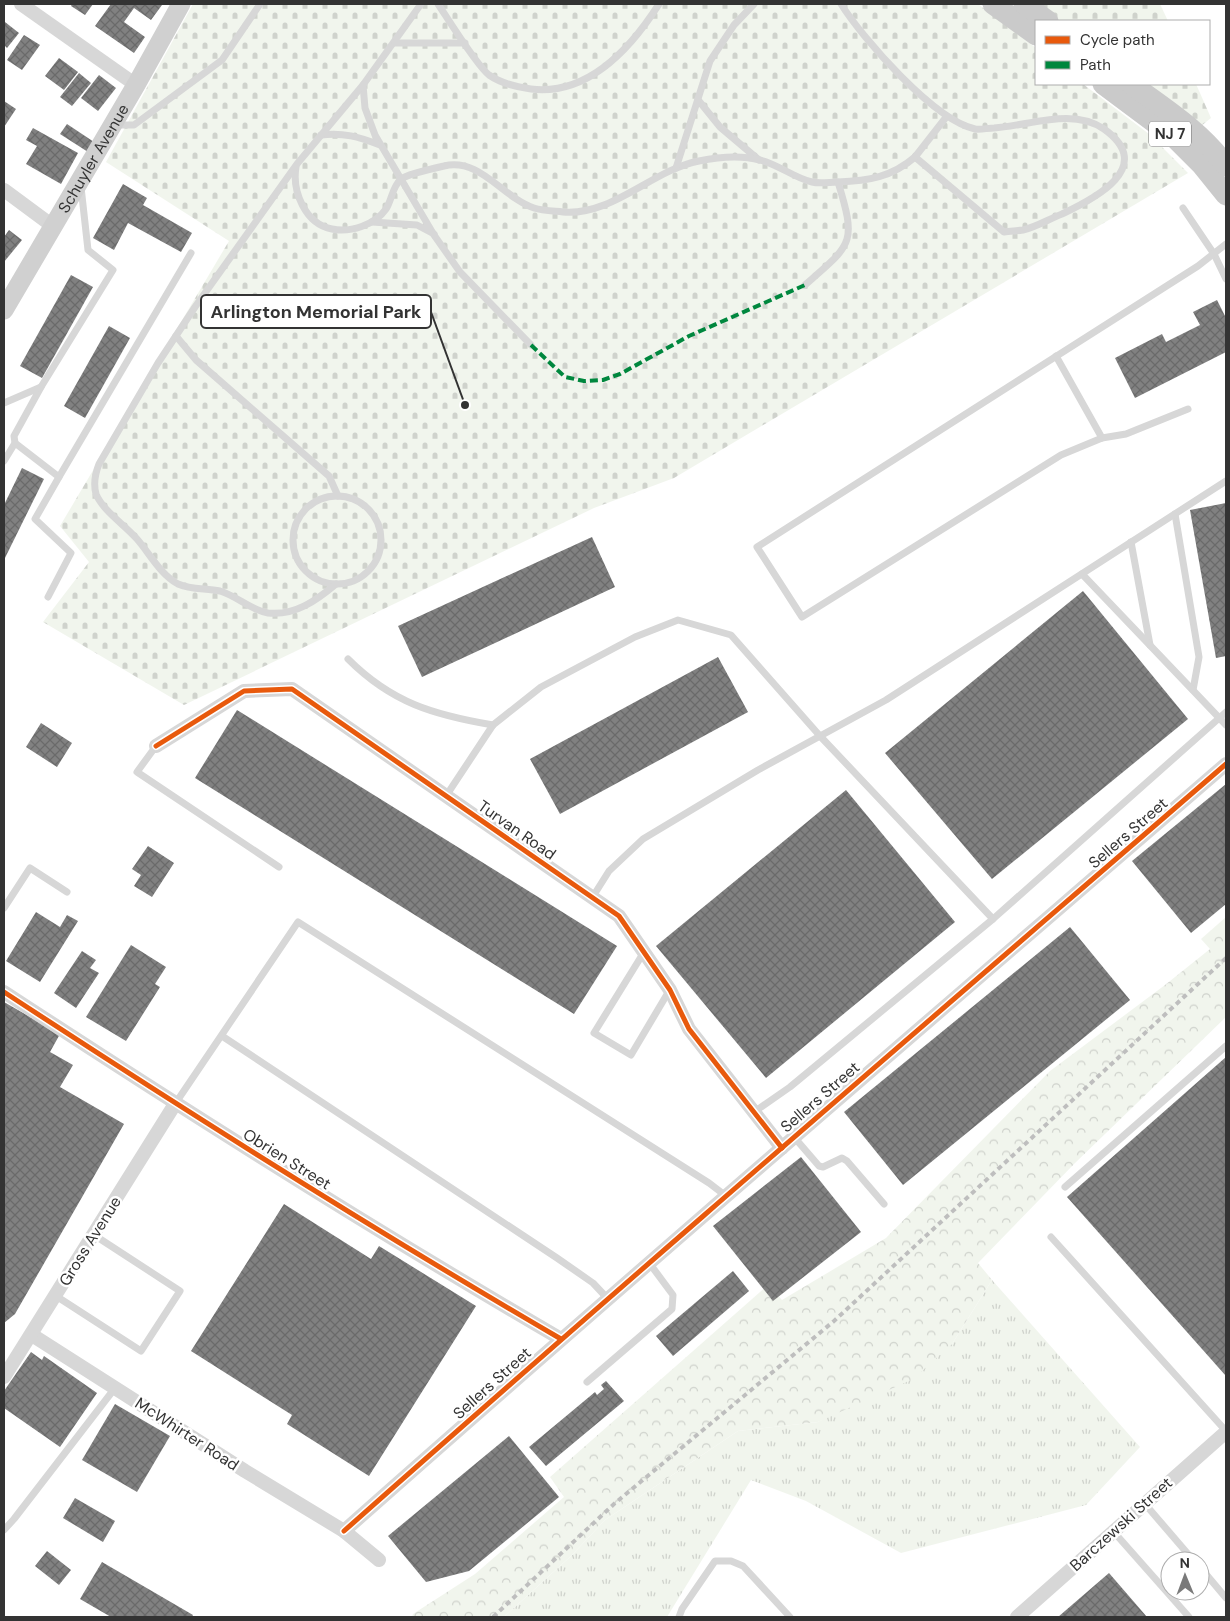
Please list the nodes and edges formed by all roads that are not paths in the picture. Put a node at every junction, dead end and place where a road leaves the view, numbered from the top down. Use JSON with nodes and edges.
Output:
{"nodes":[{"id":1,"x":21,"y":4,"type":"edge"},
{"id":2,"x":181,"y":4,"type":"edge"},
{"id":3,"x":260,"y":4,"type":"edge"},
{"id":4,"x":421,"y":4,"type":"edge"},
{"id":5,"x":438,"y":4,"type":"edge"},
{"id":6,"x":659,"y":4,"type":"edge"},
{"id":7,"x":754,"y":4,"type":"edge"},
{"id":8,"x":841,"y":4,"type":"edge"},
{"id":9,"x":993,"y":4,"type":"edge"},
{"id":10,"x":1024,"y":4,"type":"edge"},
{"id":11,"x":1047,"y":20,"type":"edge"},
{"id":12,"x":1035,"y":34,"type":"edge"},
{"id":13,"x":395,"y":43,"type":"junction"},
{"id":14,"x":465,"y":43,"type":"junction"},
{"id":15,"x":136,"y":85,"type":"junction"},
{"id":16,"x":1104,"y":85,"type":"edge"},
{"id":17,"x":1132,"y":85,"type":"edge"},
{"id":18,"x":363,"y":86,"type":"junction"},
{"id":19,"x":699,"y":101,"type":"junction"},
{"id":20,"x":947,"y":116,"type":"junction"},
{"id":21,"x":112,"y":126,"type":"junction"},
{"id":22,"x":321,"y":134,"type":"junction"},
{"id":23,"x":380,"y":145,"type":"junction"},
{"id":24,"x":915,"y":157,"type":"junction"},
{"id":25,"x":760,"y":160,"type":"junction"},
{"id":26,"x":297,"y":164,"type":"junction"},
{"id":27,"x":1226,"y":166,"type":"edge"},
{"id":28,"x":676,"y":168,"type":"junction"},
{"id":29,"x":80,"y":179,"type":"junction"},
{"id":30,"x":401,"y":179,"type":"junction"},
{"id":31,"x":838,"y":182,"type":"junction"},
{"id":32,"x":4,"y":190,"type":"edge"},
{"id":33,"x":1226,"y":195,"type":"edge"},
{"id":34,"x":1183,"y":208,"type":"dead end"},
{"id":35,"x":372,"y":222,"type":"junction"},
{"id":36,"x":54,"y":227,"type":"junction"},
{"id":37,"x":434,"y":235,"type":"junction"},
{"id":38,"x":1226,"y":244,"type":"edge"},
{"id":39,"x":191,"y":253,"type":"dead end"},
{"id":40,"x":1214,"y":254,"type":"junction"},
{"id":41,"x":1226,"y":279,"type":"edge"},
{"id":42,"x":806,"y":285,"type":"dead end"},
{"id":43,"x":4,"y":310,"type":"edge"},
{"id":44,"x":176,"y":336,"type":"junction"},
{"id":45,"x":531,"y":345,"type":"dead end"},
{"id":46,"x":1056,"y":356,"type":"junction"},
{"id":47,"x":41,"y":387,"type":"junction"},
{"id":48,"x":4,"y":403,"type":"edge"},
{"id":49,"x":1188,"y":409,"type":"dead end"},
{"id":50,"x":1102,"y":438,"type":"junction"},
{"id":51,"x":15,"y":442,"type":"junction"},
{"id":52,"x":4,"y":461,"type":"edge"},
{"id":53,"x":58,"y":477,"type":"junction"},
{"id":54,"x":1226,"y":480,"type":"edge"},
{"id":55,"x":338,"y":496,"type":"junction"},
{"id":56,"x":1175,"y":514,"type":"junction"},
{"id":57,"x":1131,"y":542,"type":"junction"},
{"id":58,"x":1082,"y":574,"type":"junction"},
{"id":59,"x":336,"y":584,"type":"junction"},
{"id":60,"x":48,"y":597,"type":"dead end"},
{"id":61,"x":1150,"y":645,"type":"junction"},
{"id":62,"x":348,"y":659,"type":"dead end"},
{"id":63,"x":1193,"y":690,"type":"junction"},
{"id":64,"x":1226,"y":712,"type":"edge"},
{"id":65,"x":1220,"y":718,"type":"junction"},
{"id":66,"x":1226,"y":724,"type":"edge"},
{"id":67,"x":493,"y":725,"type":"junction"},
{"id":68,"x":820,"y":736,"type":"junction"},
{"id":69,"x":156,"y":746,"type":"joint"},
{"id":70,"x":1226,"y":764,"type":"edge"},
{"id":71,"x":446,"y":796,"type":"junction"},
{"id":72,"x":279,"y":867,"type":"dead end"},
{"id":73,"x":67,"y":892,"type":"dead end"},
{"id":74,"x":591,"y":898,"type":"junction"},
{"id":75,"x":4,"y":908,"type":"edge"},
{"id":76,"x":993,"y":919,"type":"junction"},
{"id":77,"x":644,"y":952,"type":"junction"},
{"id":78,"x":670,"y":990,"type":"junction"},
{"id":79,"x":4,"y":992,"type":"edge"},
{"id":80,"x":222,"y":1036,"type":"junction"},
{"id":81,"x":1226,"y":1046,"type":"edge"},
{"id":82,"x":175,"y":1104,"type":"junction"},
{"id":83,"x":754,"y":1112,"type":"junction"},
{"id":84,"x":794,"y":1137,"type":"junction"},
{"id":85,"x":782,"y":1148,"type":"junction"},
{"id":86,"x":1065,"y":1187,"type":"dead end"},
{"id":87,"x":726,"y":1197,"type":"junction"},
{"id":88,"x":884,"y":1204,"type":"dead end"},
{"id":89,"x":94,"y":1235,"type":"junction"},
{"id":90,"x":1051,"y":1237,"type":"dead end"},
{"id":91,"x":650,"y":1264,"type":"junction"},
{"id":92,"x":56,"y":1296,"type":"junction"},
{"id":93,"x":608,"y":1300,"type":"junction"},
{"id":94,"x":32,"y":1335,"type":"junction"},
{"id":95,"x":561,"y":1339,"type":"junction"},
{"id":96,"x":4,"y":1377,"type":"edge"},
{"id":97,"x":587,"y":1382,"type":"dead end"},
{"id":98,"x":115,"y":1388,"type":"junction"},
{"id":99,"x":1226,"y":1431,"type":"edge"},
{"id":100,"x":1145,"y":1504,"type":"junction"},
{"id":101,"x":4,"y":1530,"type":"edge"},
{"id":102,"x":344,"y":1531,"type":"junction"},
{"id":103,"x":1114,"y":1531,"type":"junction"},
{"id":104,"x":1185,"y":1551,"type":"edge"},
{"id":105,"x":379,"y":1560,"type":"dead end"},
{"id":106,"x":1210,"y":1580,"type":"edge"},
{"id":107,"x":1226,"y":1598,"type":"edge"},
{"id":108,"x":679,"y":1617,"type":"edge"},
{"id":109,"x":790,"y":1617,"type":"edge"},
{"id":110,"x":1017,"y":1617,"type":"edge"},
{"id":111,"x":1189,"y":1617,"type":"edge"}],
"edges":[{"from":1,"to":15,"type":"street"},
{"from":2,"to":15,"type":"main road","name":"Schuyler Avenue"},
{"from":3,"to":21,"type":"lane"},
{"from":4,"to":13,"type":"lane"},
{"from":5,"to":14,"type":"lane"},
{"from":6,"to":14,"type":"lane"},
{"from":7,"to":19,"type":"lane"},
{"from":8,"to":20,"type":"lane"},
{"from":9,"to":12,"type":"main road"},
{"from":10,"to":11,"type":"main road"},
{"from":13,"to":14,"type":"lane"},
{"from":13,"to":18,"type":"lane"},
{"from":15,"to":21,"type":"main road","name":"Schuyler Avenue"},
{"from":16,"to":33,"type":"main road","number":"NJ 7"},
{"from":17,"to":27,"type":"main road","number":"NJ 7"},
{"from":18,"to":22,"type":"lane"},
{"from":18,"to":23,"type":"lane"},
{"from":19,"to":25,"type":"lane"},
{"from":19,"to":28,"type":"lane"},
{"from":20,"to":24,"type":"lane"},
{"from":20,"to":24,"type":"lane"},
{"from":21,"to":29,"type":"main road","name":"Schuyler Avenue"},
{"from":22,"to":23,"type":"lane"},
{"from":22,"to":26,"type":"lane"},
{"from":23,"to":30,"type":"lane"},
{"from":24,"to":31,"type":"lane"},
{"from":25,"to":28,"type":"lane"},
{"from":25,"to":31,"type":"lane"},
{"from":26,"to":35,"type":"lane"},
{"from":26,"to":44,"type":"lane"},
{"from":28,"to":30,"type":"lane"},
{"from":29,"to":36,"type":"main road","name":"Schuyler Avenue"},
{"from":29,"to":47,"type":"lane"},
{"from":30,"to":35,"type":"lane"},
{"from":30,"to":37,"type":"lane"},
{"from":31,"to":42,"type":"lane"},
{"from":32,"to":36,"type":"street"},
{"from":34,"to":40,"type":"lane"},
{"from":35,"to":37,"type":"lane"},
{"from":36,"to":43,"type":"main road","name":"Schuyler Avenue"},
{"from":37,"to":45,"type":"lane"},
{"from":38,"to":40,"type":"lane"},
{"from":39,"to":53,"type":"lane"},
{"from":40,"to":41,"type":"lane"},
{"from":40,"to":46,"type":"lane"},
{"from":44,"to":55,"type":"lane"},
{"from":44,"to":59,"type":"lane"},
{"from":46,"to":50,"type":"lane"},
{"from":46,"to":50,"type":"lane"},
{"from":47,"to":48,"type":"lane"},
{"from":47,"to":51,"type":"lane"},
{"from":49,"to":50,"type":"lane"},
{"from":51,"to":52,"type":"lane"},
{"from":51,"to":53,"type":"lane"},
{"from":53,"to":60,"type":"lane"},
{"from":54,"to":56,"type":"lane"},
{"from":55,"to":59,"type":"lane"},
{"from":55,"to":59,"type":"lane"},
{"from":56,"to":57,"type":"lane"},
{"from":56,"to":63,"type":"lane"},
{"from":57,"to":58,"type":"lane"},
{"from":57,"to":61,"type":"lane"},
{"from":58,"to":61,"type":"lane"},
{"from":58,"to":68,"type":"lane"},
{"from":61,"to":63,"type":"lane"},
{"from":62,"to":67,"type":"lane"},
{"from":63,"to":65,"type":"lane"},
{"from":64,"to":65,"type":"lane"},
{"from":65,"to":66,"type":"lane"},
{"from":65,"to":76,"type":"lane"},
{"from":67,"to":68,"type":"lane"},
{"from":67,"to":71,"type":"lane"},
{"from":68,"to":74,"type":"lane"},
{"from":68,"to":76,"type":"lane"},
{"from":69,"to":71,"type":"street","name":"Turvan Road"},
{"from":69,"to":72,"type":"lane"},
{"from":70,"to":84,"type":"street","name":"Sellers Street"},
{"from":71,"to":74,"type":"street","name":"Turvan Road"},
{"from":73,"to":75,"type":"lane"},
{"from":74,"to":77,"type":"street","name":"Turvan Road"},
{"from":76,"to":83,"type":"lane"},
{"from":77,"to":78,"type":"street","name":"Turvan Road"},
{"from":77,"to":78,"type":"lane"},
{"from":78,"to":83,"type":"street","name":"Turvan Road"},
{"from":79,"to":82,"type":"street","name":"Obrien Street"},
{"from":80,"to":82,"type":"lane"},
{"from":80,"to":87,"type":"lane"},
{"from":80,"to":93,"type":"lane"},
{"from":81,"to":86,"type":"lane"},
{"from":82,"to":89,"type":"street","name":"Gross Avenue"},
{"from":82,"to":95,"type":"street","name":"Obrien Street"},
{"from":83,"to":85,"type":"street","name":"Turvan Road"},
{"from":84,"to":85,"type":"street","name":"Sellers Street"},
{"from":84,"to":88,"type":"lane"},
{"from":85,"to":87,"type":"street","name":"Sellers Street"},
{"from":87,"to":91,"type":"street","name":"Sellers Street"},
{"from":89,"to":92,"type":"street","name":"Gross Avenue"},
{"from":89,"to":92,"type":"lane"},
{"from":90,"to":99,"type":"lane"},
{"from":91,"to":93,"type":"street","name":"Sellers Street"},
{"from":91,"to":97,"type":"lane"},
{"from":92,"to":94,"type":"street","name":"Gross Avenue"},
{"from":93,"to":95,"type":"street","name":"Sellers Street"},
{"from":94,"to":96,"type":"street","name":"Gross Avenue"},
{"from":94,"to":98,"type":"street","name":"McWhirter Road"},
{"from":95,"to":102,"type":"street","name":"Sellers Street"},
{"from":98,"to":101,"type":"lane"},
{"from":98,"to":102,"type":"street","name":"McWhirter Road"},
{"from":99,"to":100,"type":"street","name":"Barczewski Street"},
{"from":100,"to":103,"type":"street","name":"Barczewski Street"},
{"from":100,"to":104,"type":"lane"},
{"from":102,"to":105,"type":"street","name":"McWhirter Road"},
{"from":103,"to":110,"type":"street","name":"Barczewski Street"},
{"from":103,"to":111,"type":"lane"},
{"from":106,"to":107,"type":"lane"},
{"from":108,"to":109,"type":"lane"}]}
